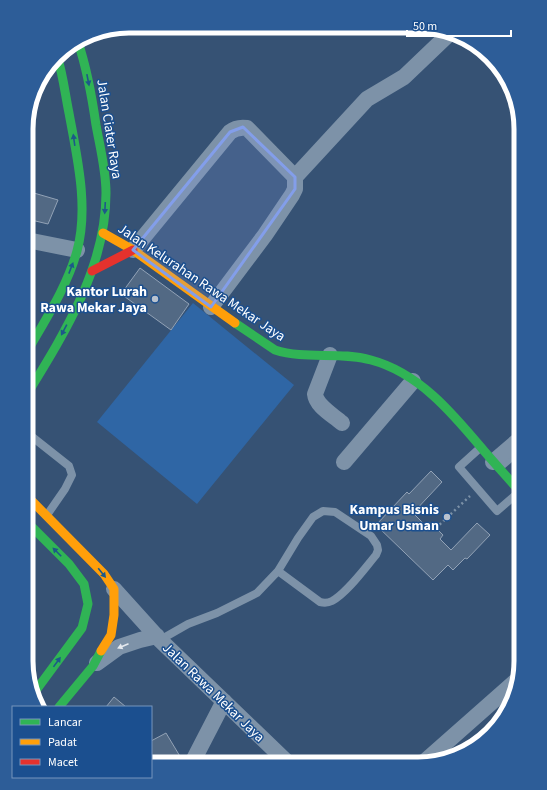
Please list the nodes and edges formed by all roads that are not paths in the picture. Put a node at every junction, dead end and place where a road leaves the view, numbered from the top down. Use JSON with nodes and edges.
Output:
{"nodes":[{"id":1,"x":446,"y":37,"type":"edge"},
{"id":2,"x":80,"y":47,"type":"edge"},
{"id":3,"x":59,"y":64,"type":"edge"},
{"id":4,"x":295,"y":177,"type":"junction"},
{"id":5,"x":103,"y":233,"type":"junction"},
{"id":6,"x":33,"y":241,"type":"edge"},
{"id":7,"x":77,"y":250,"type":"junction"},
{"id":8,"x":133,"y":250,"type":"junction"},
{"id":9,"x":92,"y":271,"type":"junction"},
{"id":10,"x":211,"y":307,"type":"junction"},
{"id":11,"x":33,"y":339,"type":"edge"},
{"id":12,"x":330,"y":355,"type":"junction"},
{"id":13,"x":413,"y":380,"type":"junction"},
{"id":14,"x":33,"y":385,"type":"edge"},
{"id":15,"x":342,"y":423,"type":"dead end"},
{"id":16,"x":33,"y":438,"type":"edge"},
{"id":17,"x":514,"y":446,"type":"edge"},
{"id":18,"x":481,"y":447,"type":"junction"},
{"id":19,"x":514,"y":453,"type":"edge"},
{"id":20,"x":344,"y":462,"type":"dead end"},
{"id":21,"x":496,"y":465,"type":"junction"},
{"id":22,"x":514,"y":485,"type":"edge"},
{"id":23,"x":514,"y":497,"type":"edge"},
{"id":24,"x":33,"y":502,"type":"edge"},
{"id":25,"x":47,"y":515,"type":"junction"},
{"id":26,"x":33,"y":528,"type":"edge"},
{"id":27,"x":278,"y":571,"type":"junction"},
{"id":28,"x":114,"y":589,"type":"junction"},
{"id":29,"x":158,"y":638,"type":"junction"},
{"id":30,"x":93,"y":666,"type":"junction"},
{"id":31,"x":511,"y":686,"type":"edge"},
{"id":32,"x":37,"y":689,"type":"edge"},
{"id":33,"x":224,"y":701,"type":"junction"},
{"id":34,"x":60,"y":706,"type":"edge"},
{"id":35,"x":431,"y":756,"type":"edge"},
{"id":36,"x":195,"y":757,"type":"edge"},
{"id":37,"x":282,"y":757,"type":"edge"}],
"edges":[{"from":1,"to":4,"type":"street"},
{"from":2,"to":5,"type":"main road","name":"Jalan Ciater Raya","one_way":true},
{"from":7,"to":3,"type":"main road","one_way":true},
{"from":4,"to":8,"type":"street"},
{"from":4,"to":10,"type":"street"},
{"from":5,"to":8,"type":"main road","name":"Jalan Kelurahan Rawa Mekar Jaya"},
{"from":5,"to":9,"type":"main road","name":"Jalan Ciater Raya"},
{"from":6,"to":7,"type":"street"},
{"from":11,"to":7,"type":"main road","one_way":true},
{"from":8,"to":9,"type":"main road"},
{"from":8,"to":10,"type":"main road","name":"Jalan Kelurahan Rawa Mekar Jaya"},
{"from":9,"to":14,"type":"main road","name":"Jalan Ciater Raya","one_way":true},
{"from":10,"to":12,"type":"main road","name":"Jalan Kelurahan Rawa Mekar Jaya"},
{"from":12,"to":13,"type":"main road","name":"Jalan Kelurahan Rawa Mekar Jaya"},
{"from":12,"to":15,"type":"street"},
{"from":13,"to":18,"type":"main road","name":"Jalan Kelurahan Rawa Mekar Jaya"},
{"from":13,"to":20,"type":"street"},
{"from":16,"to":25,"type":"lane"},
{"from":17,"to":21,"type":"street"},
{"from":18,"to":21,"type":"main road","name":"Jalan Kelurahan Rawa Mekar Jaya"},
{"from":18,"to":23,"type":"lane"},
{"from":19,"to":21,"type":"lane"},
{"from":21,"to":22,"type":"main road","name":"Jalan Kelurahan Rawa Mekar Jaya"},
{"from":24,"to":25,"type":"main road"},
{"from":25,"to":28,"type":"main road","one_way":true},
{"from":32,"to":26,"type":"main road","one_way":true},
{"from":27,"to":27,"type":"lane"},
{"from":27,"to":29,"type":"lane"},
{"from":28,"to":29,"type":"street","name":"Jalan Rawa Mekar Jaya"},
{"from":28,"to":30,"type":"main road"},
{"from":29,"to":30,"type":"street","name":"Jalan Rawa Mekar Jaya","one_way":true},
{"from":29,"to":33,"type":"street","name":"Jalan Rawa Mekar Jaya"},
{"from":30,"to":34,"type":"main road"},
{"from":31,"to":35,"type":"street"},
{"from":33,"to":36,"type":"street"},
{"from":33,"to":37,"type":"street","name":"Jalan Rawa Mekar Jaya"}]}
